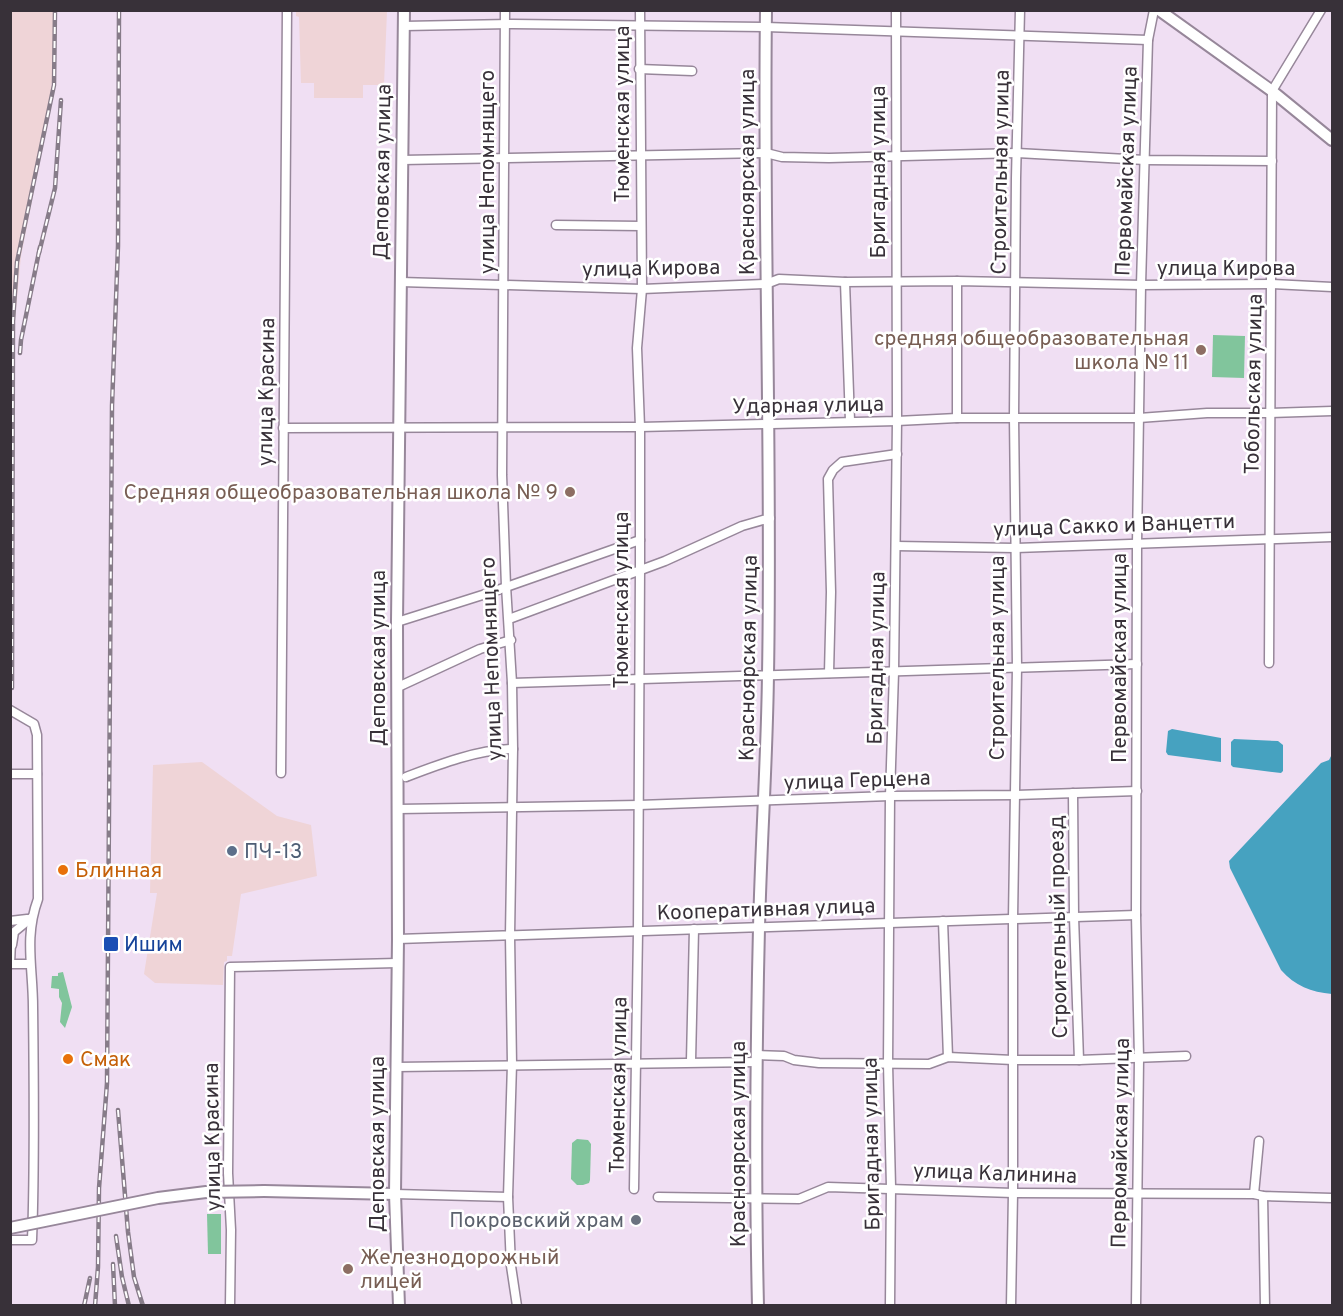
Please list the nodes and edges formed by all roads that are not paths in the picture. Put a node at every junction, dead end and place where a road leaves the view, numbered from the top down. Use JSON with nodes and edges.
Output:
{"nodes":[{"id":1,"x":286,"y":10,"type":"edge"},
{"id":2,"x":404,"y":10,"type":"edge"},
{"id":3,"x":505,"y":10,"type":"edge"},
{"id":4,"x":640,"y":10,"type":"edge"},
{"id":5,"x":766,"y":10,"type":"edge"},
{"id":6,"x":896,"y":10,"type":"edge"},
{"id":7,"x":1020,"y":10,"type":"edge"},
{"id":8,"x":1154,"y":10,"type":"edge"},
{"id":9,"x":1159,"y":10,"type":"edge"},
{"id":10,"x":1322,"y":10,"type":"edge"},
{"id":11,"x":505,"y":24,"type":"junction"},
{"id":12,"x":640,"y":25,"type":"junction"},
{"id":13,"x":404,"y":26,"type":"junction"},
{"id":14,"x":766,"y":27,"type":"junction"},
{"id":15,"x":897,"y":32,"type":"junction"},
{"id":16,"x":1020,"y":37,"type":"junction"},
{"id":17,"x":1148,"y":40,"type":"junction"},
{"id":18,"x":639,"y":69,"type":"junction"},
{"id":19,"x":692,"y":71,"type":"dead end"},
{"id":20,"x":1272,"y":91,"type":"junction"},
{"id":21,"x":1332,"y":140,"type":"edge"},
{"id":22,"x":766,"y":153,"type":"junction"},
{"id":23,"x":1017,"y":153,"type":"junction"},
{"id":24,"x":640,"y":156,"type":"junction"},
{"id":25,"x":896,"y":156,"type":"junction"},
{"id":26,"x":505,"y":158,"type":"junction"},
{"id":27,"x":402,"y":160,"type":"junction"},
{"id":28,"x":1145,"y":160,"type":"junction"},
{"id":29,"x":1272,"y":161,"type":"junction"},
{"id":30,"x":556,"y":225,"type":"dead end"},
{"id":31,"x":640,"y":226,"type":"junction"},
{"id":32,"x":896,"y":281,"type":"junction"},
{"id":33,"x":957,"y":281,"type":"junction"},
{"id":34,"x":400,"y":282,"type":"junction"},
{"id":35,"x":845,"y":282,"type":"junction"},
{"id":36,"x":1016,"y":283,"type":"junction"},
{"id":37,"x":766,"y":284,"type":"junction"},
{"id":38,"x":1272,"y":284,"type":"junction"},
{"id":39,"x":505,"y":285,"type":"junction"},
{"id":40,"x":1141,"y":285,"type":"junction"},
{"id":41,"x":1332,"y":287,"type":"edge"},
{"id":42,"x":642,"y":289,"type":"junction"},
{"id":43,"x":1332,"y":411,"type":"edge"},
{"id":44,"x":1270,"y":413,"type":"junction"},
{"id":45,"x":1014,"y":417,"type":"junction"},
{"id":46,"x":957,"y":418,"type":"junction"},
{"id":47,"x":1139,"y":418,"type":"junction"},
{"id":48,"x":850,"y":421,"type":"junction"},
{"id":49,"x":897,"y":421,"type":"junction"},
{"id":50,"x":769,"y":423,"type":"junction"},
{"id":51,"x":502,"y":427,"type":"junction"},
{"id":52,"x":640,"y":427,"type":"junction"},
{"id":53,"x":283,"y":428,"type":"junction"},
{"id":54,"x":400,"y":428,"type":"junction"},
{"id":55,"x":897,"y":454,"type":"junction"},
{"id":56,"x":770,"y":518,"type":"junction"},
{"id":57,"x":1332,"y":537,"type":"edge"},
{"id":58,"x":1270,"y":538,"type":"junction"},
{"id":59,"x":640,"y":540,"type":"junction"},
{"id":60,"x":1137,"y":544,"type":"junction"},
{"id":61,"x":896,"y":546,"type":"junction"},
{"id":62,"x":1016,"y":548,"type":"junction"},
{"id":63,"x":640,"y":569,"type":"junction"},
{"id":64,"x":506,"y":586,"type":"junction"},
{"id":65,"x":509,"y":619,"type":"junction"},
{"id":66,"x":397,"y":622,"type":"junction"},
{"id":67,"x":511,"y":640,"type":"junction"},
{"id":68,"x":1269,"y":663,"type":"dead end"},
{"id":69,"x":1137,"y":664,"type":"junction"},
{"id":70,"x":1017,"y":667,"type":"junction"},
{"id":71,"x":894,"y":672,"type":"junction"},
{"id":72,"x":829,"y":673,"type":"junction"},
{"id":73,"x":768,"y":675,"type":"junction"},
{"id":74,"x":639,"y":679,"type":"junction"},
{"id":75,"x":512,"y":683,"type":"junction"},
{"id":76,"x":398,"y":687,"type":"junction"},
{"id":77,"x":10,"y":710,"type":"edge"},
{"id":78,"x":513,"y":749,"type":"junction"},
{"id":79,"x":281,"y":773,"type":"dead end"},
{"id":80,"x":10,"y":774,"type":"edge"},
{"id":81,"x":38,"y":774,"type":"junction"},
{"id":82,"x":406,"y":777,"type":"dead end"},
{"id":83,"x":1137,"y":791,"type":"junction"},
{"id":84,"x":1073,"y":793,"type":"junction"},
{"id":85,"x":1015,"y":795,"type":"junction"},
{"id":86,"x":890,"y":796,"type":"junction"},
{"id":87,"x":764,"y":801,"type":"junction"},
{"id":88,"x":639,"y":805,"type":"junction"},
{"id":89,"x":512,"y":807,"type":"junction"},
{"id":90,"x":398,"y":809,"type":"junction"},
{"id":91,"x":1136,"y":915,"type":"junction"},
{"id":92,"x":1074,"y":917,"type":"junction"},
{"id":93,"x":31,"y":918,"type":"junction"},
{"id":94,"x":1013,"y":918,"type":"junction"},
{"id":95,"x":10,"y":921,"type":"edge"},
{"id":96,"x":943,"y":921,"type":"junction"},
{"id":97,"x":890,"y":922,"type":"junction"},
{"id":98,"x":759,"y":926,"type":"junction"},
{"id":99,"x":693,"y":928,"type":"junction"},
{"id":100,"x":638,"y":932,"type":"junction"},
{"id":101,"x":510,"y":936,"type":"junction"},
{"id":102,"x":398,"y":939,"type":"junction"},
{"id":103,"x":11,"y":942,"type":"edge"},
{"id":104,"x":397,"y":963,"type":"junction"},
{"id":105,"x":11,"y":964,"type":"edge"},
{"id":106,"x":30,"y":964,"type":"junction"},
{"id":107,"x":1186,"y":1056,"type":"dead end"},
{"id":108,"x":948,"y":1057,"type":"junction"},
{"id":109,"x":757,"y":1059,"type":"junction"},
{"id":110,"x":1139,"y":1059,"type":"junction"},
{"id":111,"x":1013,"y":1060,"type":"junction"},
{"id":112,"x":1079,"y":1060,"type":"junction"},
{"id":113,"x":691,"y":1061,"type":"junction"},
{"id":114,"x":636,"y":1062,"type":"junction"},
{"id":115,"x":512,"y":1064,"type":"junction"},
{"id":116,"x":888,"y":1064,"type":"junction"},
{"id":117,"x":396,"y":1067,"type":"junction"},
{"id":118,"x":1259,"y":1142,"type":"dead end"},
{"id":119,"x":891,"y":1187,"type":"junction"},
{"id":120,"x":634,"y":1189,"type":"dead end"},
{"id":121,"x":1013,"y":1193,"type":"junction"},
{"id":122,"x":395,"y":1194,"type":"junction"},
{"id":123,"x":1138,"y":1194,"type":"junction"},
{"id":124,"x":1258,"y":1195,"type":"junction"},
{"id":125,"x":508,"y":1197,"type":"junction"},
{"id":126,"x":658,"y":1197,"type":"dead end"},
{"id":127,"x":757,"y":1197,"type":"junction"},
{"id":128,"x":1332,"y":1198,"type":"edge"},
{"id":129,"x":10,"y":1228,"type":"edge"},
{"id":130,"x":10,"y":1240,"type":"edge"},
{"id":131,"x":230,"y":1305,"type":"edge"},
{"id":132,"x":399,"y":1305,"type":"edge"},
{"id":133,"x":517,"y":1305,"type":"edge"},
{"id":134,"x":758,"y":1305,"type":"edge"},
{"id":135,"x":890,"y":1305,"type":"edge"},
{"id":136,"x":1011,"y":1305,"type":"edge"},
{"id":137,"x":1136,"y":1305,"type":"edge"},
{"id":138,"x":1265,"y":1305,"type":"edge"}],
"edges":[{"from":1,"to":53,"type":"street","name":"улица Красина"},
{"from":2,"to":13,"type":"main road","name":"Деповская улица"},
{"from":3,"to":11,"type":"street","name":"улица Непомнящего"},
{"from":4,"to":12,"type":"street","name":"Тюменская улица"},
{"from":5,"to":14,"type":"main road","name":"Красноярская улица"},
{"from":6,"to":15,"type":"street","name":"Бригадная улица"},
{"from":7,"to":16,"type":"street","name":"Строительная улица"},
{"from":8,"to":17,"type":"street","name":"Первомайская улица"},
{"from":9,"to":20,"type":"main road"},
{"from":10,"to":20,"type":"street"},
{"from":11,"to":12,"type":"street"},
{"from":11,"to":13,"type":"street"},
{"from":11,"to":26,"type":"street","name":"улица Непомнящего"},
{"from":12,"to":14,"type":"street"},
{"from":12,"to":18,"type":"street","name":"Тюменская улица"},
{"from":13,"to":27,"type":"main road","name":"Деповская улица"},
{"from":14,"to":15,"type":"street"},
{"from":14,"to":22,"type":"main road","name":"Красноярская улица"},
{"from":15,"to":16,"type":"street"},
{"from":15,"to":25,"type":"street","name":"Бригадная улица"},
{"from":16,"to":17,"type":"street"},
{"from":16,"to":23,"type":"street","name":"Строительная улица"},
{"from":17,"to":28,"type":"street","name":"Первомайская улица"},
{"from":18,"to":19,"type":"street"},
{"from":18,"to":24,"type":"street","name":"Тюменская улица"},
{"from":20,"to":21,"type":"main road"},
{"from":20,"to":29,"type":"street","name":"Тобольская улица"},
{"from":22,"to":24,"type":"street"},
{"from":22,"to":25,"type":"street"},
{"from":22,"to":37,"type":"main road","name":"Красноярская улица"},
{"from":23,"to":25,"type":"street"},
{"from":23,"to":28,"type":"street"},
{"from":23,"to":36,"type":"street","name":"Строительная улица"},
{"from":24,"to":26,"type":"street"},
{"from":24,"to":31,"type":"street","name":"Тюменская улица"},
{"from":25,"to":32,"type":"street","name":"Бригадная улица"},
{"from":26,"to":27,"type":"street"},
{"from":26,"to":39,"type":"street","name":"улица Непомнящего"},
{"from":27,"to":34,"type":"main road","name":"Деповская улица"},
{"from":28,"to":29,"type":"street"},
{"from":28,"to":40,"type":"street","name":"Первомайская улица"},
{"from":29,"to":38,"type":"street","name":"Тобольская улица"},
{"from":30,"to":31,"type":"street"},
{"from":31,"to":42,"type":"street","name":"Тюменская улица"},
{"from":32,"to":33,"type":"street","name":"улица Кирова"},
{"from":32,"to":35,"type":"street","name":"улица Кирова"},
{"from":32,"to":49,"type":"street","name":"Бригадная улица"},
{"from":33,"to":36,"type":"street","name":"улица Кирова"},
{"from":33,"to":46,"type":"street"},
{"from":34,"to":39,"type":"street","name":"улица Кирова"},
{"from":34,"to":54,"type":"main road","name":"Деповская улица"},
{"from":35,"to":37,"type":"street","name":"улица Кирова"},
{"from":35,"to":48,"type":"street"},
{"from":36,"to":40,"type":"street","name":"улица Кирова"},
{"from":36,"to":45,"type":"street","name":"Строительная улица"},
{"from":37,"to":42,"type":"street","name":"улица Кирова"},
{"from":37,"to":50,"type":"main road","name":"Красноярская улица"},
{"from":38,"to":40,"type":"street","name":"улица Кирова"},
{"from":38,"to":41,"type":"street","name":"улица Кирова"},
{"from":38,"to":44,"type":"street","name":"Тобольская улица"},
{"from":39,"to":42,"type":"street","name":"улица Кирова"},
{"from":39,"to":51,"type":"street","name":"улица Непомнящего"},
{"from":40,"to":47,"type":"street","name":"Первомайская улица"},
{"from":42,"to":52,"type":"street","name":"Тюменская улица"},
{"from":43,"to":44,"type":"street","name":"Ударная улица"},
{"from":44,"to":47,"type":"street","name":"Ударная улица"},
{"from":44,"to":58,"type":"street","name":"Тобольская улица"},
{"from":45,"to":46,"type":"street","name":"Ударная улица"},
{"from":45,"to":47,"type":"street","name":"Ударная улица"},
{"from":45,"to":62,"type":"street","name":"Строительная улица"},
{"from":46,"to":49,"type":"street","name":"Ударная улица"},
{"from":47,"to":60,"type":"street","name":"Первомайская улица"},
{"from":48,"to":49,"type":"street","name":"Ударная улица"},
{"from":48,"to":50,"type":"street","name":"Ударная улица"},
{"from":49,"to":55,"type":"street","name":"Бригадная улица"},
{"from":50,"to":52,"type":"street","name":"Ударная улица"},
{"from":50,"to":56,"type":"main road","name":"Красноярская улица"},
{"from":51,"to":52,"type":"street","name":"Ударная улица"},
{"from":51,"to":54,"type":"street","name":"Ударная улица"},
{"from":51,"to":64,"type":"street","name":"улица Непомнящего"},
{"from":52,"to":59,"type":"street","name":"Тюменская улица"},
{"from":53,"to":54,"type":"street","name":"Ударная улица"},
{"from":53,"to":79,"type":"street","name":"улица Красина"},
{"from":54,"to":66,"type":"main road","name":"Деповская улица"},
{"from":55,"to":61,"type":"street","name":"Бригадная улица"},
{"from":55,"to":72,"type":"street"},
{"from":56,"to":63,"type":"street"},
{"from":56,"to":73,"type":"main road","name":"Красноярская улица"},
{"from":57,"to":58,"type":"street","name":"улица Сакко и Ванцетти"},
{"from":58,"to":60,"type":"street","name":"улица Сакко и Ванцетти"},
{"from":58,"to":68,"type":"street","name":"Тобольская улица"},
{"from":59,"to":63,"type":"street","name":"Тюменская улица"},
{"from":59,"to":64,"type":"street"},
{"from":60,"to":62,"type":"street","name":"улица Сакко и Ванцетти"},
{"from":60,"to":69,"type":"street","name":"Первомайская улица"},
{"from":61,"to":62,"type":"street","name":"улица Сакко и Ванцетти"},
{"from":61,"to":71,"type":"street","name":"Бригадная улица"},
{"from":62,"to":70,"type":"street","name":"Строительная улица"},
{"from":63,"to":65,"type":"street"},
{"from":63,"to":74,"type":"street","name":"Тюменская улица"},
{"from":64,"to":65,"type":"street","name":"улица Непомнящего"},
{"from":64,"to":66,"type":"street"},
{"from":65,"to":67,"type":"street","name":"улица Непомнящего"},
{"from":66,"to":76,"type":"main road","name":"Деповская улица"},
{"from":67,"to":75,"type":"street","name":"улица Непомнящего"},
{"from":67,"to":76,"type":"street"},
{"from":69,"to":70,"type":"street"},
{"from":69,"to":83,"type":"street","name":"Первомайская улица"},
{"from":70,"to":71,"type":"street"},
{"from":70,"to":85,"type":"street","name":"Строительная улица"},
{"from":71,"to":72,"type":"street"},
{"from":71,"to":86,"type":"street","name":"Бригадная улица"},
{"from":72,"to":73,"type":"street"},
{"from":73,"to":74,"type":"street"},
{"from":73,"to":87,"type":"main road","name":"Красноярская улица"},
{"from":74,"to":75,"type":"street"},
{"from":74,"to":88,"type":"street","name":"Тюменская улица"},
{"from":75,"to":78,"type":"street","name":"улица Непомнящего"},
{"from":76,"to":90,"type":"main road","name":"Деповская улица"},
{"from":77,"to":81,"type":"street"},
{"from":78,"to":82,"type":"street"},
{"from":78,"to":89,"type":"street","name":"улица Непомнящего"},
{"from":80,"to":81,"type":"street"},
{"from":81,"to":93,"type":"street"},
{"from":83,"to":84,"type":"street","name":"улица Герцена"},
{"from":83,"to":91,"type":"street","name":"Первомайская улица"},
{"from":84,"to":85,"type":"street","name":"улица Герцена"},
{"from":84,"to":92,"type":"street","name":"Строительный проезд"},
{"from":85,"to":86,"type":"street","name":"улица Герцена"},
{"from":85,"to":94,"type":"street","name":"Строительная улица"},
{"from":86,"to":87,"type":"street","name":"улица Герцена"},
{"from":86,"to":97,"type":"street","name":"Бригадная улица"},
{"from":87,"to":88,"type":"street","name":"улица Герцена"},
{"from":87,"to":98,"type":"main road","name":"Красноярская улица"},
{"from":88,"to":89,"type":"street","name":"улица Герцена"},
{"from":88,"to":100,"type":"street","name":"Тюменская улица"},
{"from":89,"to":90,"type":"street","name":"улица Герцена"},
{"from":89,"to":101,"type":"street","name":"улица Непомнящего"},
{"from":90,"to":102,"type":"main road","name":"Деповская улица"},
{"from":91,"to":92,"type":"street","name":"Кооперативная улица"},
{"from":91,"to":110,"type":"street","name":"Первомайская улица"},
{"from":92,"to":94,"type":"street","name":"Кооперативная улица"},
{"from":92,"to":112,"type":"street","name":"Строительный проезд"},
{"from":93,"to":95,"type":"street"},
{"from":93,"to":103,"type":"street"},
{"from":93,"to":106,"type":"street"},
{"from":94,"to":96,"type":"street","name":"Кооперативная улица"},
{"from":94,"to":111,"type":"street","name":"Строительная улица"},
{"from":96,"to":97,"type":"street","name":"Кооперативная улица"},
{"from":96,"to":108,"type":"street"},
{"from":97,"to":98,"type":"street","name":"Кооперативная улица"},
{"from":97,"to":116,"type":"street","name":"Бригадная улица"},
{"from":98,"to":99,"type":"street","name":"Кооперативная улица"},
{"from":98,"to":109,"type":"main road","name":"Красноярская улица"},
{"from":99,"to":100,"type":"street","name":"Кооперативная улица"},
{"from":99,"to":113,"type":"street"},
{"from":100,"to":101,"type":"street","name":"Кооперативная улица"},
{"from":100,"to":114,"type":"street","name":"Тюменская улица"},
{"from":101,"to":102,"type":"street","name":"Кооперативная улица"},
{"from":101,"to":115,"type":"street","name":"улица Непомнящего"},
{"from":102,"to":104,"type":"main road","name":"Деповская улица"},
{"from":103,"to":105,"type":"street"},
{"from":104,"to":117,"type":"main road","name":"Деповская улица"},
{"from":104,"to":131,"type":"street","name":"улица Красина"},
{"from":105,"to":106,"type":"street"},
{"from":106,"to":130,"type":"street"},
{"from":107,"to":110,"type":"street"},
{"from":108,"to":111,"type":"street"},
{"from":108,"to":116,"type":"street"},
{"from":109,"to":113,"type":"street"},
{"from":109,"to":116,"type":"street"},
{"from":109,"to":127,"type":"main road","name":"Красноярская улица"},
{"from":110,"to":112,"type":"street"},
{"from":110,"to":123,"type":"street","name":"Первомайская улица"},
{"from":111,"to":112,"type":"street"},
{"from":111,"to":121,"type":"street","name":"Строительная улица"},
{"from":113,"to":114,"type":"street"},
{"from":114,"to":115,"type":"street"},
{"from":114,"to":120,"type":"street","name":"Тюменская улица"},
{"from":115,"to":117,"type":"street"},
{"from":115,"to":125,"type":"street","name":"улица Непомнящего"},
{"from":116,"to":119,"type":"street","name":"Бригадная улица"},
{"from":117,"to":122,"type":"main road","name":"Деповская улица"},
{"from":118,"to":124,"type":"street"},
{"from":119,"to":121,"type":"street","name":"улица Калинина"},
{"from":119,"to":127,"type":"street","name":"улица Калинина"},
{"from":119,"to":135,"type":"street","name":"Бригадная улица"},
{"from":121,"to":123,"type":"street","name":"улица Калинина"},
{"from":121,"to":136,"type":"street","name":"Строительная улица"},
{"from":122,"to":125,"type":"street"},
{"from":122,"to":129,"type":"main road","bridge":true},
{"from":122,"to":132,"type":"main road","name":"Деповская улица"},
{"from":123,"to":124,"type":"street","name":"улица Калинина"},
{"from":123,"to":137,"type":"street","name":"Первомайская улица"},
{"from":124,"to":128,"type":"street","name":"улица Калинина"},
{"from":124,"to":138,"type":"street"},
{"from":125,"to":133,"type":"street","name":"улица Непомнящего"},
{"from":126,"to":127,"type":"street","name":"улица Калинина"},
{"from":127,"to":134,"type":"main road","name":"Красноярская улица"}]}
